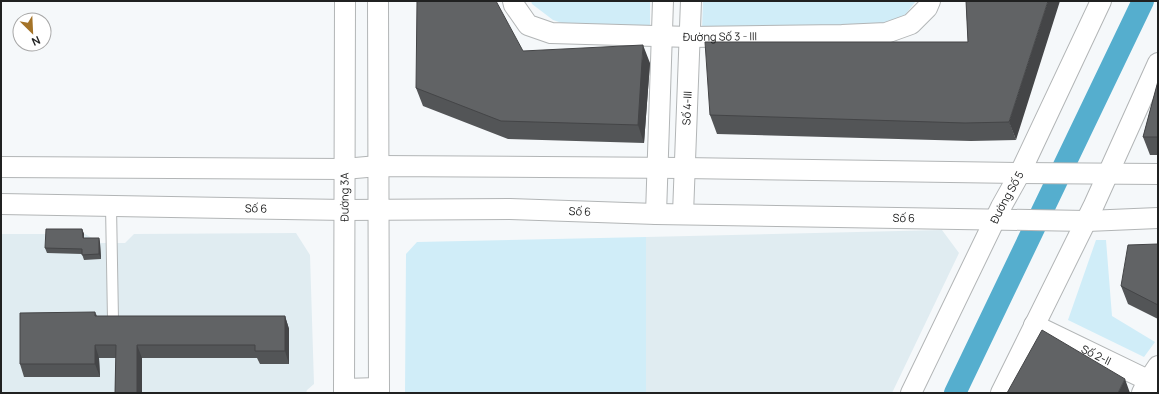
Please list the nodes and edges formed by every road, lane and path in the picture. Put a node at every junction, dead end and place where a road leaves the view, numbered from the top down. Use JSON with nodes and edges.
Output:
{"nodes":[{"id":1,"x":346,"y":1,"type":"edge"},
{"id":2,"x":378,"y":1,"type":"edge"},
{"id":3,"x":513,"y":1,"type":"edge"},
{"id":4,"x":663,"y":1,"type":"edge"},
{"id":5,"x":691,"y":1,"type":"edge"},
{"id":6,"x":930,"y":1,"type":"edge"},
{"id":7,"x":1101,"y":1,"type":"edge"},
{"id":8,"x":662,"y":36,"type":"junction"},
{"id":9,"x":690,"y":37,"type":"junction"},
{"id":10,"x":1158,"y":63,"type":"edge"},
{"id":11,"x":378,"y":166,"type":"junction"},
{"id":12,"x":1,"y":167,"type":"edge"},
{"id":13,"x":658,"y":168,"type":"junction"},
{"id":14,"x":684,"y":168,"type":"junction"},
{"id":15,"x":344,"y":169,"type":"junction"},
{"id":16,"x":1020,"y":173,"type":"junction"},
{"id":17,"x":1109,"y":173,"type":"junction"},
{"id":18,"x":1158,"y":174,"type":"edge"},
{"id":19,"x":1,"y":204,"type":"edge"},
{"id":20,"x":111,"y":206,"type":"junction"},
{"id":21,"x":378,"y":209,"type":"junction"},
{"id":22,"x":345,"y":210,"type":"junction"},
{"id":23,"x":656,"y":214,"type":"junction"},
{"id":24,"x":682,"y":214,"type":"junction"},
{"id":25,"x":1158,"y":218,"type":"edge"},
{"id":26,"x":995,"y":219,"type":"junction"},
{"id":27,"x":1087,"y":221,"type":"junction"},
{"id":28,"x":113,"y":320,"type":"edge"},
{"id":29,"x":1034,"y":325,"type":"junction"},
{"id":30,"x":1151,"y":381,"type":"edge"},
{"id":31,"x":378,"y":390,"type":"edge"},
{"id":32,"x":344,"y":391,"type":"edge"},
{"id":33,"x":911,"y":393,"type":"edge"},
{"id":34,"x":1001,"y":393,"type":"edge"}],
"edges":[{"from":1,"to":15,"type":"street","name":"Đường 3A"},
{"from":2,"to":11,"type":"street"},
{"from":3,"to":8,"type":"street","name":"Đường Số 3 - III"},
{"from":4,"to":8,"type":"street"},
{"from":5,"to":9,"type":"street","name":"Số 4-III"},
{"from":6,"to":9,"type":"street","name":"Đường Số 3 - III"},
{"from":7,"to":16,"type":"street","name":"Đường Số 5"},
{"from":8,"to":9,"type":"street","name":"Đường Số 3 - III"},
{"from":8,"to":13,"type":"street"},
{"from":9,"to":14,"type":"street","name":"Số 4-III"},
{"from":10,"to":17,"type":"street"},
{"from":11,"to":13,"type":"street"},
{"from":11,"to":15,"type":"street"},
{"from":11,"to":21,"type":"street"},
{"from":12,"to":15,"type":"street"},
{"from":13,"to":14,"type":"street"},
{"from":13,"to":23,"type":"street"},
{"from":14,"to":16,"type":"street"},
{"from":14,"to":24,"type":"street","name":"Số 4-III"},
{"from":15,"to":22,"type":"street","name":"Đường 3A"},
{"from":16,"to":17,"type":"street"},
{"from":16,"to":26,"type":"street","name":"Đường Số 5"},
{"from":17,"to":18,"type":"street"},
{"from":17,"to":27,"type":"street"},
{"from":19,"to":20,"type":"street","name":"Số 6"},
{"from":20,"to":22,"type":"street","name":"Số 6"},
{"from":20,"to":28,"type":"lane"},
{"from":21,"to":22,"type":"street","name":"Số 6"},
{"from":21,"to":23,"type":"street","name":"Số 6"},
{"from":21,"to":31,"type":"street"},
{"from":22,"to":32,"type":"street","name":"Đường 3A"},
{"from":23,"to":24,"type":"street","name":"Số 6"},
{"from":24,"to":26,"type":"street","name":"Số 6"},
{"from":25,"to":27,"type":"street","name":"Số 6"},
{"from":26,"to":27,"type":"street","name":"Số 6"},
{"from":26,"to":33,"type":"street","name":"Đường Số 5"},
{"from":27,"to":29,"type":"street"},
{"from":29,"to":30,"type":"street","name":"Số 2-II"},
{"from":29,"to":34,"type":"street"},
{"from":31,"to":32,"type":"street"}]}
